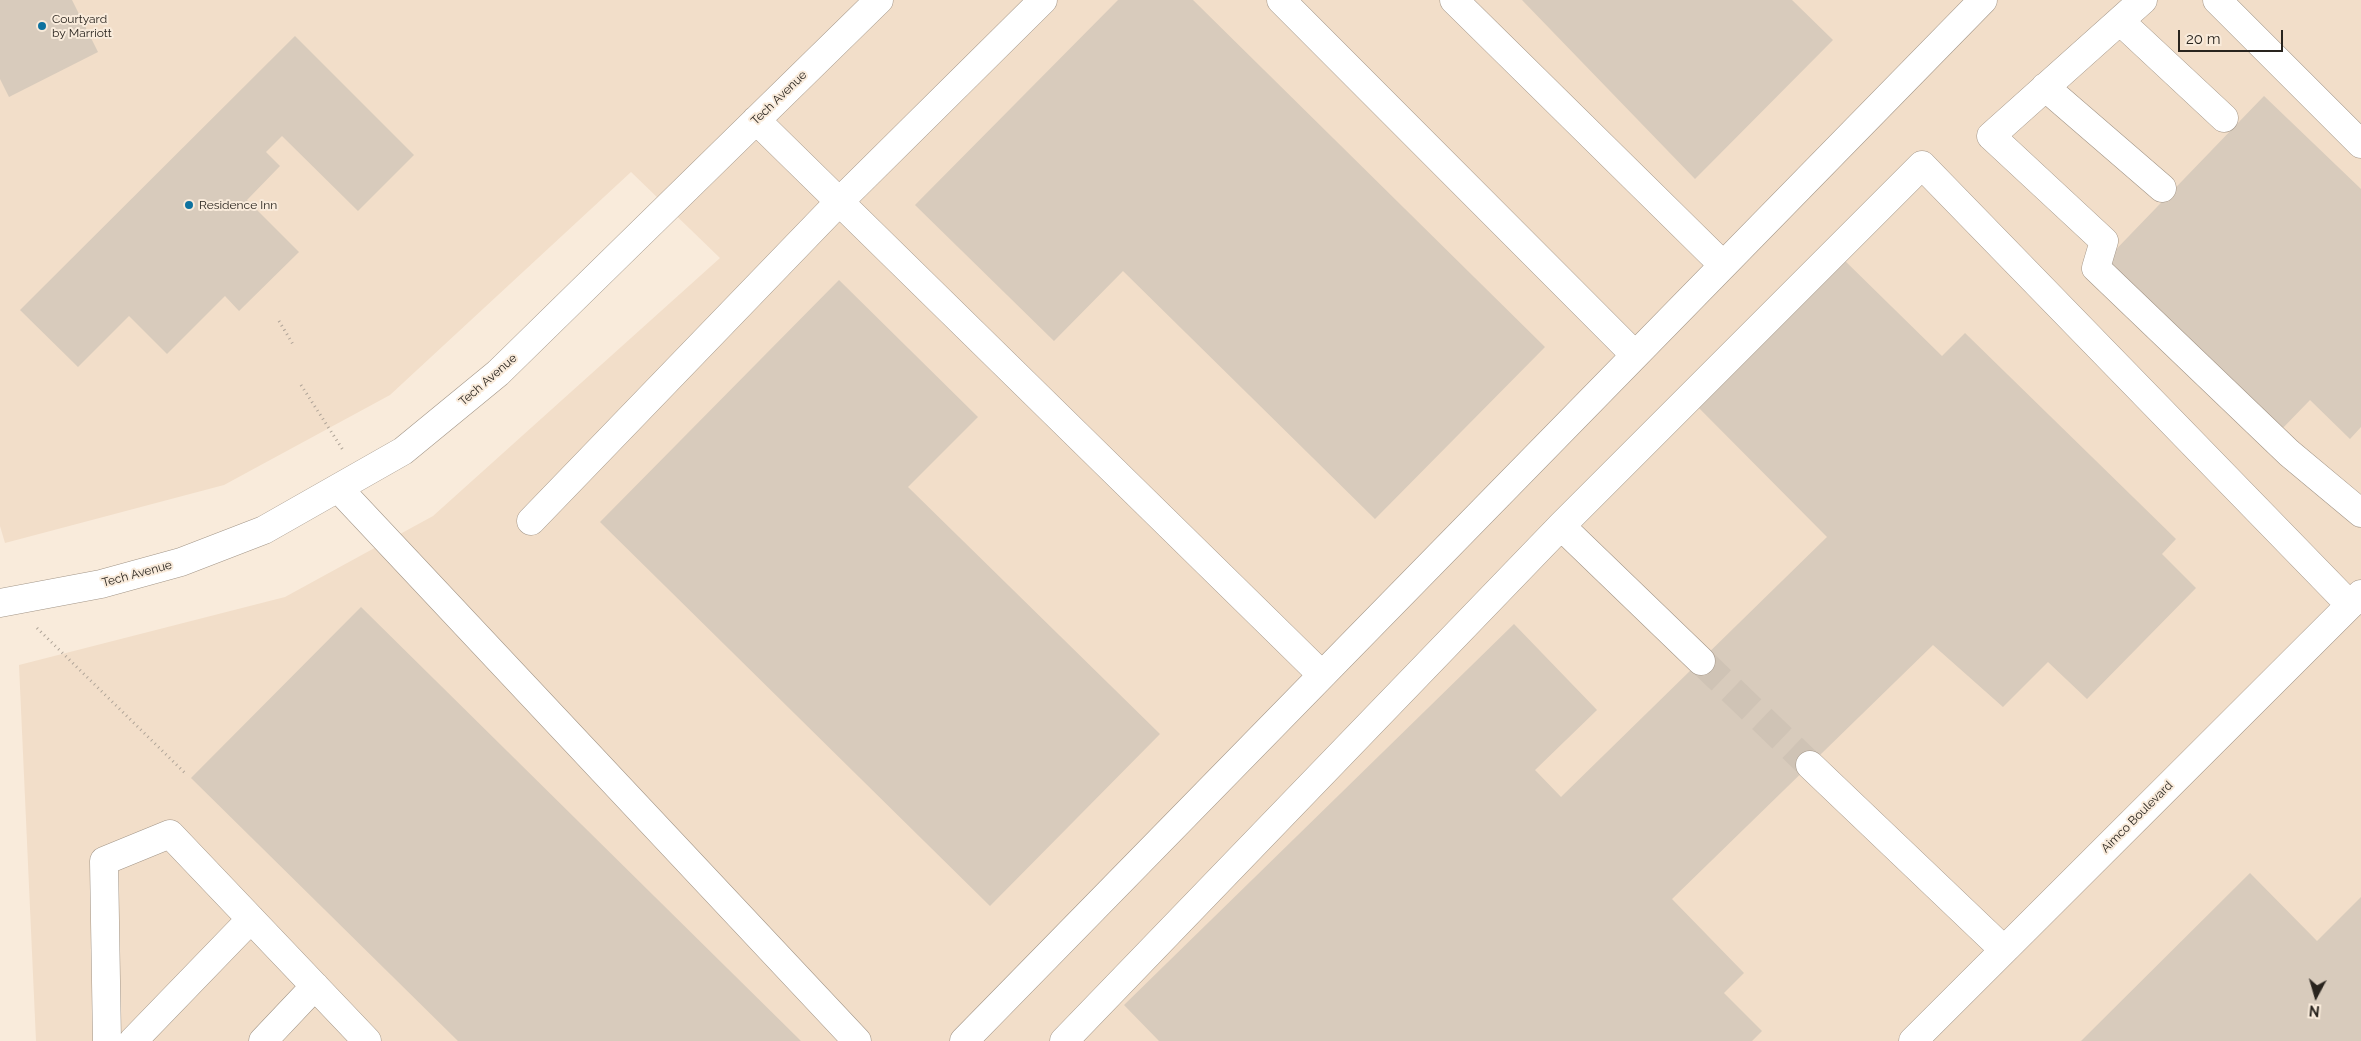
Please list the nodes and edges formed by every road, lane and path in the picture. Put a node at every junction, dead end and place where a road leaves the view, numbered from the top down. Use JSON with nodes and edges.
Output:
{"nodes":[{"id":1,"x":879,"y":0,"type":"edge"},
{"id":2,"x":1042,"y":0,"type":"edge"},
{"id":3,"x":1281,"y":0,"type":"edge"},
{"id":4,"x":1454,"y":0,"type":"edge"},
{"id":5,"x":1983,"y":0,"type":"edge"},
{"id":6,"x":2143,"y":0,"type":"edge"},
{"id":7,"x":2217,"y":0,"type":"edge"},
{"id":8,"x":2120,"y":21,"type":"junction"},
{"id":9,"x":2046,"y":88,"type":"junction"},
{"id":10,"x":2224,"y":118,"type":"dead end"},
{"id":11,"x":756,"y":120,"type":"junction"},
{"id":12,"x":2361,"y":144,"type":"edge"},
{"id":13,"x":2162,"y":188,"type":"dead end"},
{"id":14,"x":839,"y":202,"type":"junction"},
{"id":15,"x":1723,"y":265,"type":"junction"},
{"id":16,"x":279,"y":321,"type":"dead end"},
{"id":17,"x":294,"y":346,"type":"dead end"},
{"id":18,"x":1635,"y":355,"type":"junction"},
{"id":19,"x":302,"y":385,"type":"dead end"},
{"id":20,"x":349,"y":482,"type":"junction"},
{"id":21,"x":2361,"y":513,"type":"edge"},
{"id":22,"x":531,"y":521,"type":"dead end"},
{"id":23,"x":1561,"y":526,"type":"junction"},
{"id":24,"x":2356,"y":599,"type":"edge"},
{"id":25,"x":5,"y":602,"type":"edge"},
{"id":26,"x":1701,"y":661,"type":"tunnel mouth"},
{"id":27,"x":1322,"y":675,"type":"junction"},
{"id":28,"x":1810,"y":765,"type":"tunnel mouth"},
{"id":29,"x":185,"y":773,"type":"dead end"},
{"id":30,"x":251,"y":919,"type":"junction"},
{"id":31,"x":2004,"y":950,"type":"junction"},
{"id":32,"x":315,"y":986,"type":"junction"},
{"id":33,"x":107,"y":1041,"type":"edge"},
{"id":34,"x":133,"y":1041,"type":"edge"},
{"id":35,"x":263,"y":1041,"type":"edge"},
{"id":36,"x":368,"y":1041,"type":"edge"},
{"id":37,"x":857,"y":1041,"type":"edge"},
{"id":38,"x":964,"y":1041,"type":"edge"},
{"id":39,"x":1064,"y":1041,"type":"edge"},
{"id":40,"x":1913,"y":1041,"type":"edge"}],
"edges":[{"from":1,"to":11,"type":"street","name":"Tech Avenue"},
{"from":2,"to":14,"type":"street"},
{"from":3,"to":18,"type":"street"},
{"from":4,"to":15,"type":"street"},
{"from":5,"to":15,"type":"street"},
{"from":6,"to":8,"type":"street"},
{"from":7,"to":12,"type":"street"},
{"from":8,"to":9,"type":"street"},
{"from":8,"to":10,"type":"street"},
{"from":9,"to":13,"type":"street"},
{"from":9,"to":21,"type":"street"},
{"from":11,"to":14,"type":"street"},
{"from":11,"to":20,"type":"street","name":"Tech Avenue"},
{"from":14,"to":22,"type":"street"},
{"from":14,"to":27,"type":"street"},
{"from":15,"to":18,"type":"street"},
{"from":16,"to":17,"type":"path"},
{"from":18,"to":27,"type":"street"},
{"from":19,"to":20,"type":"path"},
{"from":20,"to":25,"type":"street","name":"Tech Avenue"},
{"from":20,"to":37,"type":"street"},
{"from":23,"to":24,"type":"street"},
{"from":23,"to":26,"type":"street"},
{"from":23,"to":39,"type":"street"},
{"from":24,"to":31,"type":"street","name":"Aimco Boulevard"},
{"from":25,"to":29,"type":"path"},
{"from":27,"to":38,"type":"street"},
{"from":28,"to":31,"type":"street"},
{"from":30,"to":32,"type":"street"},
{"from":30,"to":33,"type":"street"},
{"from":30,"to":34,"type":"street"},
{"from":31,"to":40,"type":"street","name":"Aimco Boulevard"},
{"from":32,"to":35,"type":"street"},
{"from":32,"to":36,"type":"street"}]}
